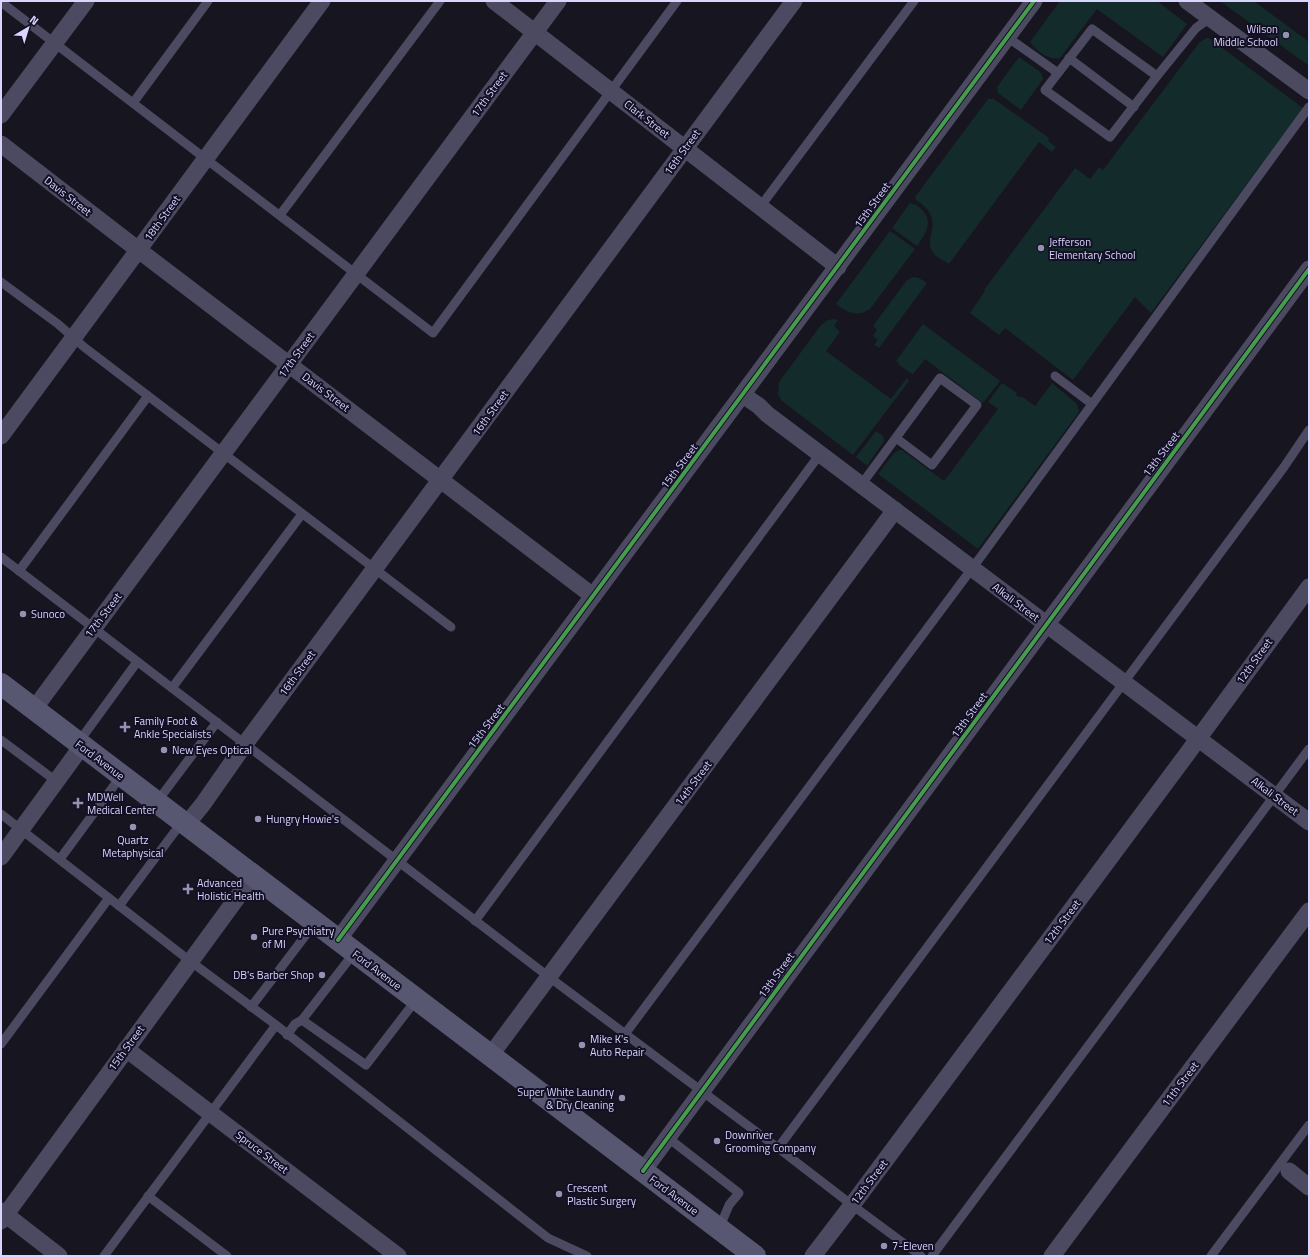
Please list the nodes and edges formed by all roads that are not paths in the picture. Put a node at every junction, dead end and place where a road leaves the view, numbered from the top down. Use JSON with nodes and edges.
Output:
{"nodes":[{"id":1,"x":86,"y":1,"type":"edge"},
{"id":2,"x":208,"y":1,"type":"edge"},
{"id":3,"x":322,"y":1,"type":"edge"},
{"id":4,"x":440,"y":1,"type":"edge"},
{"id":5,"x":494,"y":1,"type":"edge"},
{"id":6,"x":558,"y":1,"type":"edge"},
{"id":7,"x":678,"y":1,"type":"edge"},
{"id":8,"x":794,"y":1,"type":"edge"},
{"id":9,"x":914,"y":1,"type":"edge"},
{"id":10,"x":1034,"y":1,"type":"edge"},
{"id":11,"x":1187,"y":1,"type":"edge"},
{"id":12,"x":1,"y":2,"type":"edge"},
{"id":13,"x":1210,"y":18,"type":"junction"},
{"id":14,"x":534,"y":33,"type":"junction"},
{"id":15,"x":1007,"y":37,"type":"junction"},
{"id":16,"x":54,"y":43,"type":"junction"},
{"id":17,"x":1069,"y":58,"type":"junction"},
{"id":18,"x":1058,"y":73,"type":"junction"},
{"id":19,"x":1157,"y":76,"type":"junction"},
{"id":20,"x":611,"y":91,"type":"junction"},
{"id":21,"x":1309,"y":91,"type":"edge"},
{"id":22,"x":133,"y":103,"type":"junction"},
{"id":23,"x":1134,"y":107,"type":"junction"},
{"id":24,"x":1309,"y":107,"type":"edge"},
{"id":25,"x":1,"y":115,"type":"edge"},
{"id":26,"x":1,"y":144,"type":"edge"},
{"id":27,"x":684,"y":149,"type":"junction"},
{"id":28,"x":206,"y":158,"type":"junction"},
{"id":29,"x":760,"y":207,"type":"junction"},
{"id":30,"x":280,"y":215,"type":"junction"},
{"id":31,"x":138,"y":250,"type":"junction"},
{"id":32,"x":838,"y":267,"type":"junction"},
{"id":33,"x":1309,"y":269,"type":"edge"},
{"id":34,"x":356,"y":274,"type":"junction"},
{"id":35,"x":1,"y":284,"type":"edge"},
{"id":36,"x":73,"y":338,"type":"junction"},
{"id":37,"x":289,"y":364,"type":"junction"},
{"id":38,"x":1054,"y":376,"type":"dead end"},
{"id":39,"x":743,"y":395,"type":"junction"},
{"id":40,"x":148,"y":396,"type":"junction"},
{"id":41,"x":1092,"y":404,"type":"junction"},
{"id":42,"x":1309,"y":430,"type":"edge"},
{"id":43,"x":1,"y":436,"type":"edge"},
{"id":44,"x":896,"y":438,"type":"junction"},
{"id":45,"x":223,"y":454,"type":"junction"},
{"id":46,"x":820,"y":454,"type":"junction"},
{"id":47,"x":440,"y":480,"type":"junction"},
{"id":48,"x":861,"y":485,"type":"junction"},
{"id":49,"x":895,"y":510,"type":"junction"},
{"id":50,"x":302,"y":514,"type":"junction"},
{"id":51,"x":1,"y":557,"type":"edge"},
{"id":52,"x":971,"y":568,"type":"junction"},
{"id":53,"x":374,"y":569,"type":"junction"},
{"id":54,"x":18,"y":571,"type":"junction"},
{"id":55,"x":1309,"y":587,"type":"edge"},
{"id":56,"x":593,"y":596,"type":"junction"},
{"id":57,"x":1046,"y":624,"type":"junction"},
{"id":58,"x":451,"y":627,"type":"dead end"},
{"id":59,"x":93,"y":629,"type":"junction"},
{"id":60,"x":137,"y":662,"type":"junction"},
{"id":61,"x":1123,"y":683,"type":"junction"},
{"id":62,"x":1,"y":684,"type":"edge"},
{"id":63,"x":172,"y":688,"type":"junction"},
{"id":64,"x":34,"y":709,"type":"junction"},
{"id":65,"x":217,"y":722,"type":"junction"},
{"id":66,"x":1198,"y":739,"type":"junction"},
{"id":67,"x":1,"y":740,"type":"edge"},
{"id":68,"x":80,"y":744,"type":"junction"},
{"id":69,"x":245,"y":744,"type":"junction"},
{"id":70,"x":1309,"y":749,"type":"edge"},
{"id":71,"x":121,"y":776,"type":"junction"},
{"id":72,"x":56,"y":781,"type":"junction"},
{"id":73,"x":1274,"y":796,"type":"junction"},
{"id":74,"x":156,"y":802,"type":"junction"},
{"id":75,"x":1,"y":814,"type":"edge"},
{"id":76,"x":1309,"y":822,"type":"edge"},
{"id":77,"x":184,"y":823,"type":"junction"},
{"id":78,"x":22,"y":829,"type":"junction"},
{"id":79,"x":1,"y":857,"type":"edge"},
{"id":80,"x":60,"y":859,"type":"junction"},
{"id":81,"x":397,"y":860,"type":"junction"},
{"id":82,"x":253,"y":876,"type":"junction"},
{"id":83,"x":109,"y":898,"type":"junction"},
{"id":84,"x":119,"y":906,"type":"junction"},
{"id":85,"x":1309,"y":911,"type":"edge"},
{"id":86,"x":475,"y":921,"type":"junction"},
{"id":87,"x":315,"y":923,"type":"junction"},
{"id":88,"x":346,"y":946,"type":"junction"},
{"id":89,"x":190,"y":961,"type":"junction"},
{"id":90,"x":549,"y":977,"type":"junction"},
{"id":91,"x":416,"y":1000,"type":"junction"},
{"id":92,"x":251,"y":1007,"type":"junction"},
{"id":93,"x":302,"y":1020,"type":"junction"},
{"id":94,"x":276,"y":1026,"type":"junction"},
{"id":95,"x":625,"y":1034,"type":"junction"},
{"id":96,"x":287,"y":1035,"type":"junction"},
{"id":97,"x":1,"y":1044,"type":"edge"},
{"id":98,"x":126,"y":1049,"type":"junction"},
{"id":99,"x":490,"y":1056,"type":"junction"},
{"id":100,"x":702,"y":1092,"type":"junction"},
{"id":101,"x":210,"y":1113,"type":"junction"},
{"id":102,"x":1309,"y":1126,"type":"edge"},
{"id":103,"x":667,"y":1137,"type":"junction"},
{"id":104,"x":778,"y":1148,"type":"junction"},
{"id":105,"x":643,"y":1171,"type":"junction"},
{"id":106,"x":1289,"y":1171,"type":"dead end"},
{"id":107,"x":1309,"y":1187,"type":"edge"},
{"id":108,"x":148,"y":1196,"type":"junction"},
{"id":109,"x":852,"y":1205,"type":"junction"},
{"id":110,"x":3,"y":1215,"type":"edge"},
{"id":111,"x":719,"y":1229,"type":"junction"},
{"id":112,"x":743,"y":1253,"type":"edge"},
{"id":113,"x":819,"y":1254,"type":"edge"},
{"id":114,"x":59,"y":1256,"type":"edge"},
{"id":115,"x":104,"y":1256,"type":"edge"},
{"id":116,"x":227,"y":1256,"type":"edge"},
{"id":117,"x":398,"y":1256,"type":"edge"},
{"id":118,"x":587,"y":1256,"type":"edge"},
{"id":119,"x":921,"y":1256,"type":"edge"},
{"id":120,"x":932,"y":1256,"type":"edge"},
{"id":121,"x":1052,"y":1256,"type":"edge"},
{"id":122,"x":1211,"y":1256,"type":"edge"}],
"edges":[{"from":1,"to":16,"type":"street"},
{"from":2,"to":22,"type":"lane"},
{"from":3,"to":28,"type":"street","name":"18th Street"},
{"from":4,"to":30,"type":"lane"},
{"from":5,"to":14,"type":"street","name":"Clark Street"},
{"from":6,"to":14,"type":"street","name":"17th Street"},
{"from":7,"to":20,"type":"lane"},
{"from":8,"to":27,"type":"street","name":"16th Street"},
{"from":9,"to":29,"type":"lane"},
{"from":10,"to":15,"type":"street","name":"15th Street"},
{"from":11,"to":13,"type":"street"},
{"from":12,"to":16,"type":"lane"},
{"from":13,"to":19,"type":"lane"},
{"from":13,"to":21,"type":"street"},
{"from":14,"to":20,"type":"street","name":"Clark Street"},
{"from":14,"to":34,"type":"street","name":"17th Street"},
{"from":15,"to":18,"type":"lane"},
{"from":15,"to":32,"type":"street","name":"15th Street"},
{"from":16,"to":22,"type":"lane"},
{"from":16,"to":25,"type":"street"},
{"from":17,"to":18,"type":"lane"},
{"from":17,"to":19,"type":"lane"},
{"from":17,"to":23,"type":"lane"},
{"from":18,"to":23,"type":"lane"},
{"from":19,"to":23,"type":"lane"},
{"from":20,"to":27,"type":"street","name":"Clark Street"},
{"from":20,"to":34,"type":"lane"},
{"from":22,"to":28,"type":"lane"},
{"from":24,"to":41,"type":"lane"},
{"from":26,"to":31,"type":"street","name":"Davis Street"},
{"from":27,"to":29,"type":"street","name":"Clark Street"},
{"from":27,"to":47,"type":"street","name":"16th Street"},
{"from":28,"to":30,"type":"lane"},
{"from":28,"to":31,"type":"street","name":"18th Street"},
{"from":29,"to":32,"type":"street","name":"Clark Street"},
{"from":30,"to":34,"type":"lane"},
{"from":31,"to":36,"type":"street","name":"18th Street"},
{"from":31,"to":37,"type":"street","name":"Davis Street"},
{"from":32,"to":39,"type":"street","name":"15th Street"},
{"from":33,"to":57,"type":"street","name":"13th Street"},
{"from":34,"to":37,"type":"street","name":"17th Street"},
{"from":35,"to":36,"type":"lane"},
{"from":36,"to":40,"type":"lane"},
{"from":36,"to":43,"type":"street","name":"18th Street"},
{"from":37,"to":45,"type":"street","name":"17th Street"},
{"from":37,"to":47,"type":"street","name":"Davis Street"},
{"from":38,"to":41,"type":"lane"},
{"from":39,"to":46,"type":"street","name":"Alkali Street"},
{"from":39,"to":56,"type":"street","name":"15th Street"},
{"from":40,"to":45,"type":"lane"},
{"from":40,"to":54,"type":"lane"},
{"from":41,"to":52,"type":"lane"},
{"from":42,"to":61,"type":"lane"},
{"from":44,"to":44,"type":"lane"},
{"from":44,"to":48,"type":"lane"},
{"from":45,"to":50,"type":"lane"},
{"from":45,"to":59,"type":"street","name":"17th Street"},
{"from":46,"to":48,"type":"street","name":"Alkali Street"},
{"from":46,"to":86,"type":"lane"},
{"from":47,"to":53,"type":"street","name":"16th Street"},
{"from":47,"to":56,"type":"street","name":"Davis Street"},
{"from":48,"to":49,"type":"street","name":"Alkali Street"},
{"from":49,"to":52,"type":"street","name":"Alkali Street"},
{"from":49,"to":90,"type":"street","name":"14th Street"},
{"from":50,"to":53,"type":"lane"},
{"from":50,"to":63,"type":"lane"},
{"from":51,"to":54,"type":"lane"},
{"from":52,"to":57,"type":"street","name":"Alkali Street"},
{"from":52,"to":95,"type":"lane"},
{"from":53,"to":58,"type":"lane"},
{"from":53,"to":69,"type":"street","name":"16th Street"},
{"from":54,"to":59,"type":"lane"},
{"from":55,"to":66,"type":"street","name":"12th Street"},
{"from":56,"to":81,"type":"street","name":"15th Street"},
{"from":57,"to":61,"type":"street","name":"Alkali Street"},
{"from":57,"to":100,"type":"street","name":"13th Street"},
{"from":59,"to":60,"type":"lane"},
{"from":59,"to":64,"type":"street","name":"17th Street"},
{"from":60,"to":63,"type":"lane"},
{"from":60,"to":68,"type":"lane"},
{"from":61,"to":66,"type":"street","name":"Alkali Street"},
{"from":61,"to":104,"type":"lane"},
{"from":62,"to":64,"type":"main road","name":"Ford Avenue"},
{"from":63,"to":65,"type":"lane"},
{"from":64,"to":68,"type":"main road","name":"Ford Avenue"},
{"from":65,"to":69,"type":"lane"},
{"from":65,"to":74,"type":"lane"},
{"from":66,"to":73,"type":"street","name":"Alkali Street"},
{"from":66,"to":109,"type":"street","name":"12th Street"},
{"from":67,"to":72,"type":"lane"},
{"from":68,"to":71,"type":"main road","name":"Ford Avenue"},
{"from":68,"to":72,"type":"street"},
{"from":69,"to":77,"type":"street","name":"16th Street"},
{"from":69,"to":81,"type":"lane"},
{"from":70,"to":73,"type":"lane"},
{"from":71,"to":74,"type":"main road","name":"Ford Avenue"},
{"from":71,"to":80,"type":"lane"},
{"from":72,"to":78,"type":"street"},
{"from":73,"to":76,"type":"street","name":"Alkali Street"},
{"from":73,"to":120,"type":"lane"},
{"from":74,"to":77,"type":"main road","name":"Ford Avenue"},
{"from":75,"to":78,"type":"lane"},
{"from":77,"to":82,"type":"main road","name":"Ford Avenue"},
{"from":77,"to":84,"type":"lane"},
{"from":78,"to":79,"type":"street"},
{"from":78,"to":80,"type":"lane"},
{"from":80,"to":83,"type":"lane"},
{"from":81,"to":86,"type":"lane"},
{"from":81,"to":88,"type":"street","name":"15th Street"},
{"from":82,"to":87,"type":"main road","name":"Ford Avenue"},
{"from":82,"to":89,"type":"street","name":"15th Street"},
{"from":83,"to":84,"type":"lane"},
{"from":83,"to":97,"type":"lane"},
{"from":84,"to":89,"type":"lane"},
{"from":85,"to":121,"type":"street","name":"11th Street"},
{"from":86,"to":90,"type":"lane"},
{"from":87,"to":88,"type":"main road","name":"Ford Avenue"},
{"from":87,"to":92,"type":"lane"},
{"from":88,"to":91,"type":"main road","name":"Ford Avenue"},
{"from":88,"to":93,"type":"lane"},
{"from":89,"to":92,"type":"lane"},
{"from":89,"to":98,"type":"street","name":"15th Street"},
{"from":90,"to":95,"type":"lane"},
{"from":90,"to":99,"type":"street","name":"14th Street"},
{"from":91,"to":93,"type":"lane"},
{"from":91,"to":99,"type":"main road","name":"Ford Avenue"},
{"from":92,"to":94,"type":"lane"},
{"from":93,"to":96,"type":"lane"},
{"from":94,"to":96,"type":"lane"},
{"from":94,"to":101,"type":"lane"},
{"from":95,"to":100,"type":"lane"},
{"from":96,"to":118,"type":"lane"},
{"from":98,"to":101,"type":"street","name":"Spruce Street"},
{"from":98,"to":110,"type":"street","name":"15th Street"},
{"from":99,"to":105,"type":"main road","name":"Ford Avenue"},
{"from":100,"to":103,"type":"street","name":"13th Street"},
{"from":100,"to":104,"type":"lane"},
{"from":101,"to":108,"type":"lane"},
{"from":101,"to":117,"type":"street","name":"Spruce Street"},
{"from":102,"to":122,"type":"lane"},
{"from":103,"to":105,"type":"street","name":"13th Street"},
{"from":103,"to":111,"type":"lane"},
{"from":104,"to":109,"type":"lane"},
{"from":105,"to":111,"type":"main road","name":"Ford Avenue"},
{"from":106,"to":107,"type":"street"},
{"from":108,"to":115,"type":"lane"},
{"from":108,"to":116,"type":"lane"},
{"from":109,"to":113,"type":"street","name":"12th Street"},
{"from":109,"to":119,"type":"lane"},
{"from":110,"to":114,"type":"street"},
{"from":111,"to":112,"type":"main road","name":"Ford Avenue"}]}
